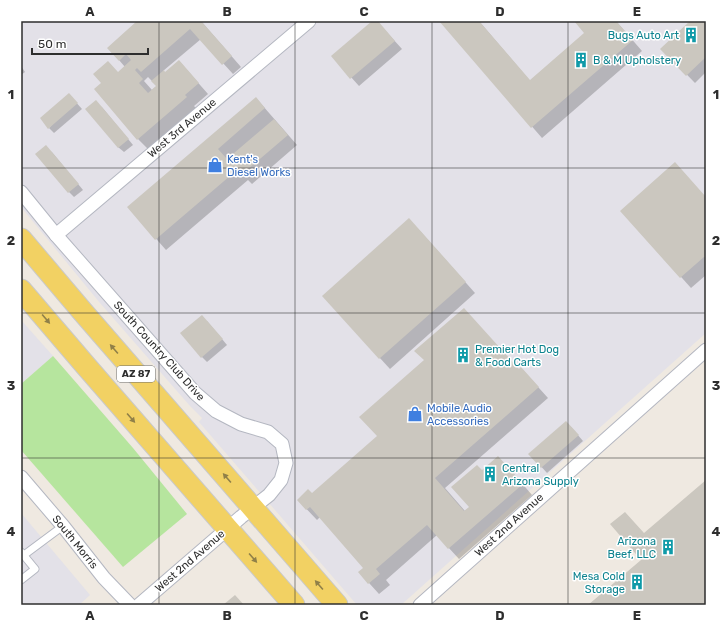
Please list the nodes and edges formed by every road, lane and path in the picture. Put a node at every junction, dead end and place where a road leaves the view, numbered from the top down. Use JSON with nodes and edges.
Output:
{"nodes":[{"id":1,"x":309,"y":21,"type":"edge"},
{"id":2,"x":21,"y":192,"type":"edge"},
{"id":3,"x":56,"y":235,"type":"junction"},
{"id":4,"x":21,"y":239,"type":"edge"},
{"id":5,"x":21,"y":290,"type":"edge"},
{"id":6,"x":706,"y":350,"type":"edge"},
{"id":7,"x":21,"y":477,"type":"edge"},
{"id":8,"x":240,"y":518,"type":"junction"},
{"id":9,"x":63,"y":526,"type":"junction"},
{"id":10,"x":22,"y":554,"type":"edge"},
{"id":11,"x":21,"y":580,"type":"edge"},
{"id":12,"x":130,"y":605,"type":"edge"},
{"id":13,"x":139,"y":605,"type":"edge"},
{"id":14,"x":294,"y":605,"type":"edge"},
{"id":15,"x":337,"y":605,"type":"edge"},
{"id":16,"x":420,"y":605,"type":"edge"}],
"edges":[{"from":1,"to":3,"type":"street","name":"West 3rd Avenue"},
{"from":2,"to":3,"type":"street","name":"South Country Club Drive"},
{"from":3,"to":8,"type":"street","name":"South Country Club Drive"},
{"from":8,"to":4,"type":"main road","number":"AZ 87","one_way":true},
{"from":5,"to":8,"type":"main road","number":"AZ 87","one_way":true},
{"from":6,"to":16,"type":"street","name":"West 2nd Avenue"},
{"from":7,"to":9,"type":"street","name":"South Morris"},
{"from":8,"to":13,"type":"street","name":"West 2nd Avenue"},
{"from":8,"to":14,"type":"main road","number":"AZ 87","one_way":true},
{"from":15,"to":8,"type":"main road","number":"AZ 87","one_way":true},
{"from":9,"to":10,"type":"lane"},
{"from":9,"to":12,"type":"street","name":"South Morris"},
{"from":10,"to":11,"type":"lane"}]}
